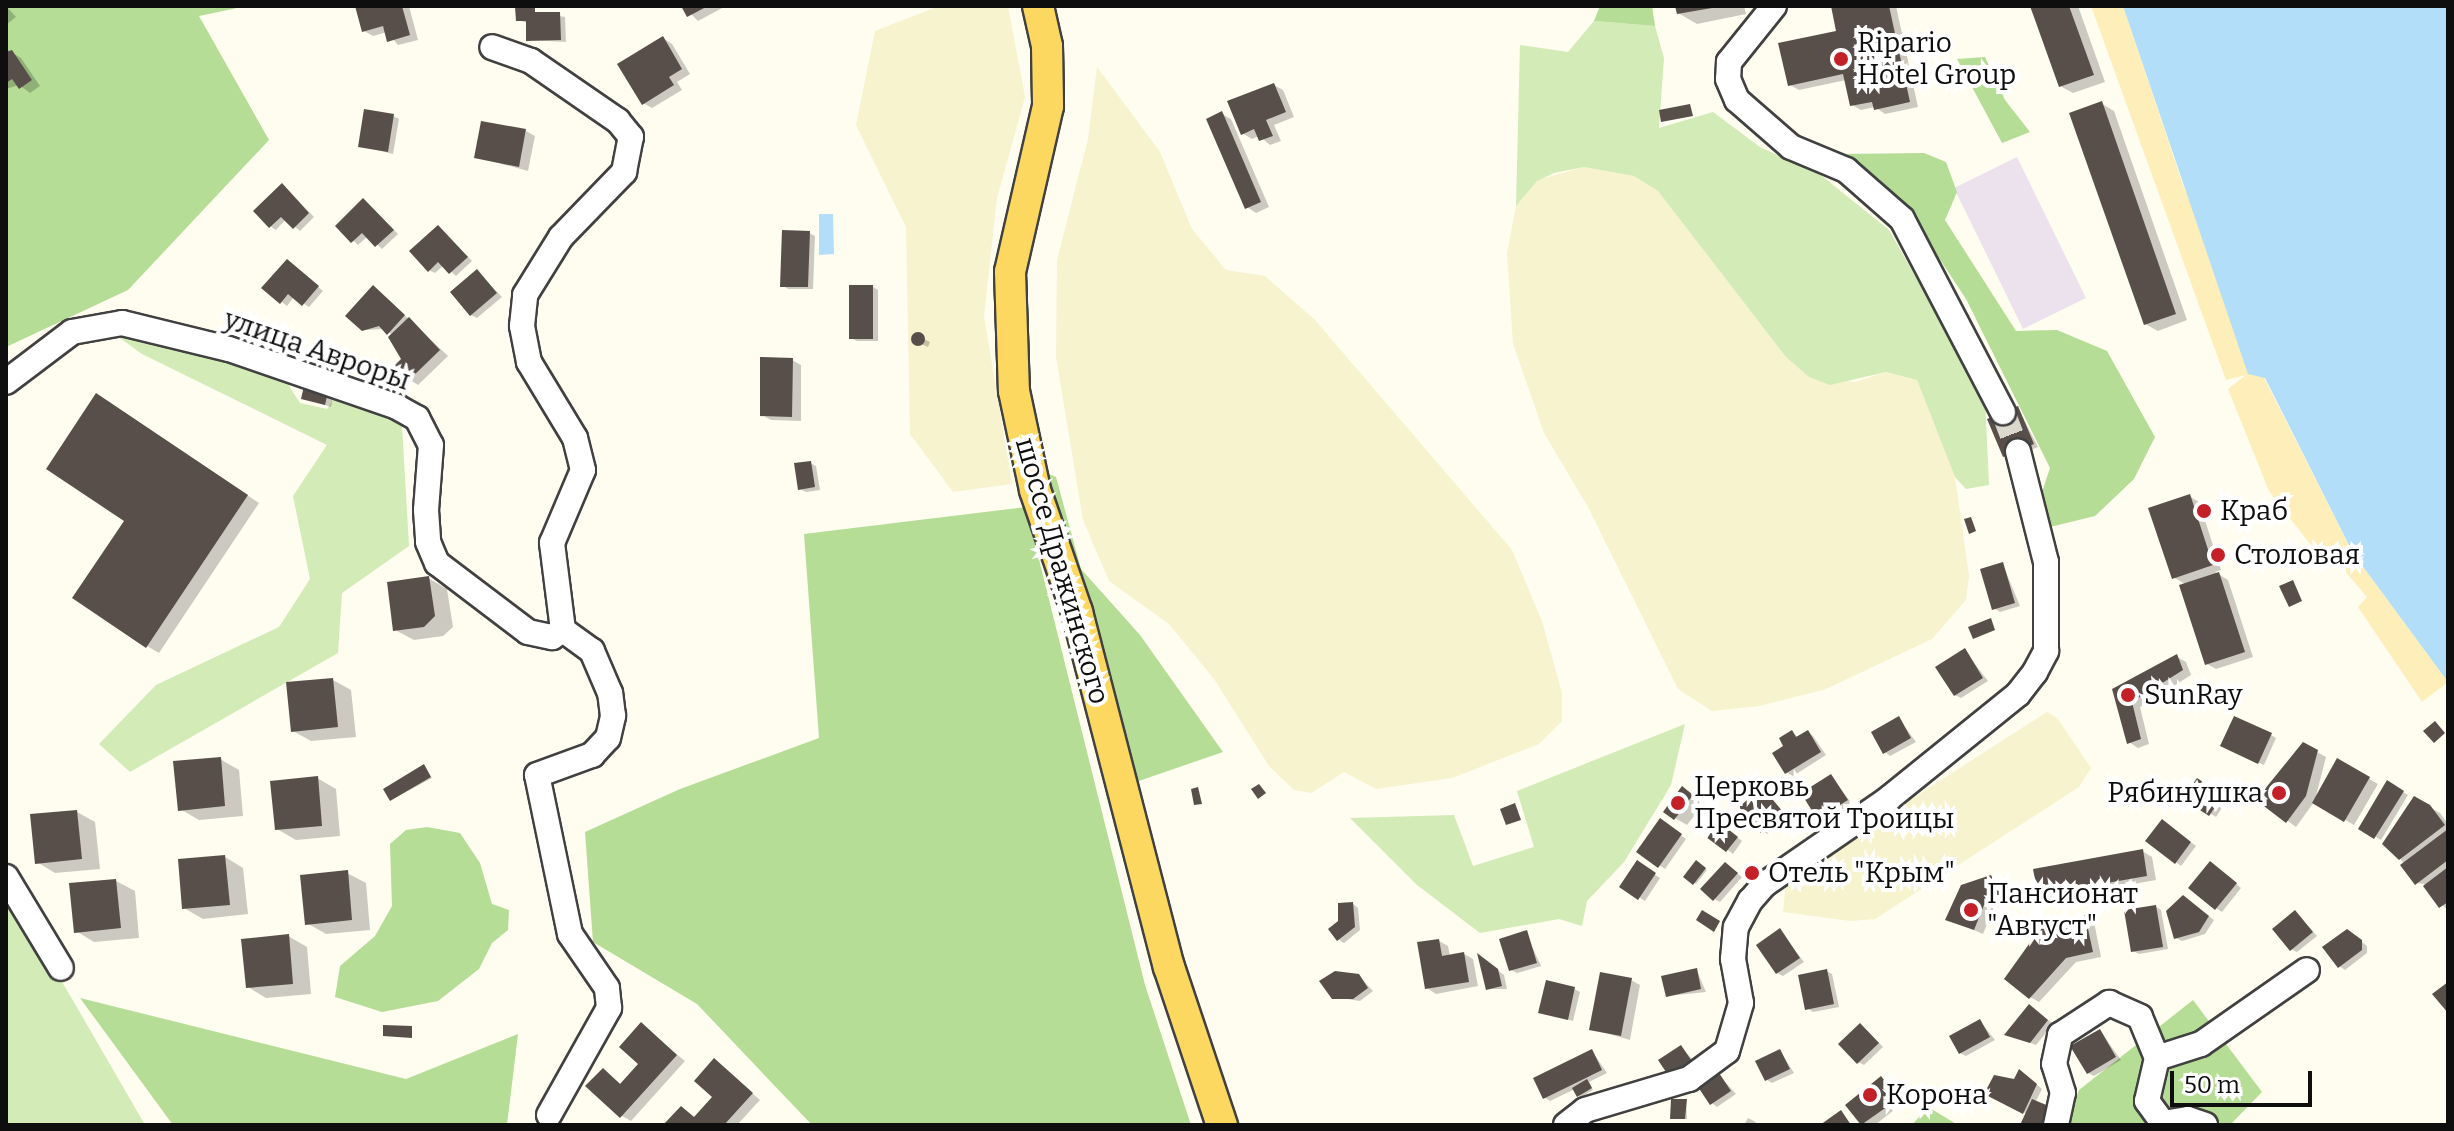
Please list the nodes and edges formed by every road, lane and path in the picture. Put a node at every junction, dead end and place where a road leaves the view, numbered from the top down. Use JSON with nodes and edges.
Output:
{"nodes":[{"id":1,"x":1038,"y":6,"type":"edge"},
{"id":2,"x":1774,"y":6,"type":"edge"},
{"id":3,"x":492,"y":47,"type":"dead end"},
{"id":4,"x":6,"y":382,"type":"edge"},
{"id":5,"x":2003,"y":412,"type":"tunnel mouth"},
{"id":6,"x":2018,"y":451,"type":"tunnel mouth"},
{"id":7,"x":563,"y":630,"type":"junction"},
{"id":8,"x":6,"y":877,"type":"edge"},
{"id":9,"x":61,"y":968,"type":"dead end"},
{"id":10,"x":2307,"y":970,"type":"dead end"},
{"id":11,"x":2157,"y":1058,"type":"junction"},
{"id":12,"x":549,"y":1115,"type":"dead end"},
{"id":13,"x":1222,"y":1125,"type":"edge"},
{"id":14,"x":1566,"y":1125,"type":"edge"},
{"id":15,"x":2056,"y":1125,"type":"edge"},
{"id":16,"x":2205,"y":1125,"type":"edge"}],
"edges":[{"from":1,"to":13,"type":"main road","name":"шоссе Дражинского"},
{"from":2,"to":5,"type":"street"},
{"from":3,"to":7,"type":"street"},
{"from":4,"to":7,"type":"street","name":"улица Авроры"},
{"from":6,"to":14,"type":"street"},
{"from":7,"to":12,"type":"street"},
{"from":8,"to":9,"type":"street"},
{"from":10,"to":11,"type":"street"},
{"from":11,"to":15,"type":"street"},
{"from":11,"to":16,"type":"street"}]}
